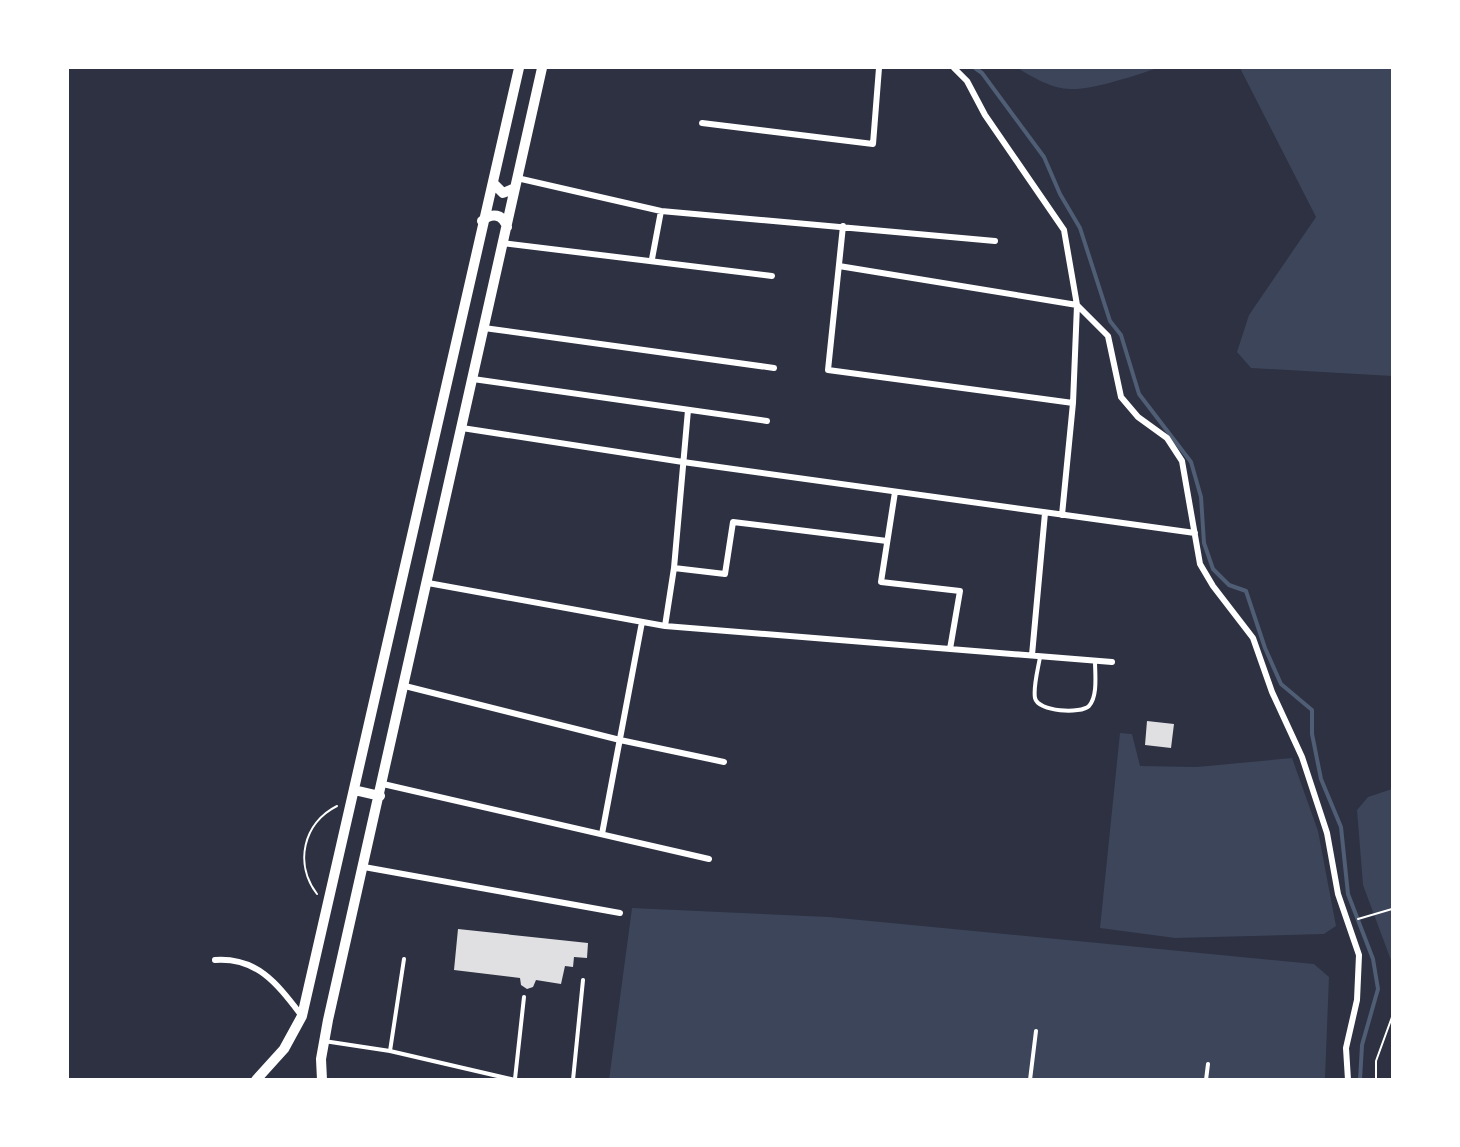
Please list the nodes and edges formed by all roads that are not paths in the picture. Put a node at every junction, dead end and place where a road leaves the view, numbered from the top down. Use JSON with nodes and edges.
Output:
{"nodes":[{"id":1,"x":519,"y":68,"type":"edge"},
{"id":2,"x":542,"y":68,"type":"edge"},
{"id":3,"x":879,"y":68,"type":"edge"},
{"id":4,"x":954,"y":68,"type":"edge"},
{"id":5,"x":702,"y":123,"type":"dead end"},
{"id":6,"x":492,"y":183,"type":"junction"},
{"id":7,"x":516,"y":183,"type":"junction"},
{"id":8,"x":661,"y":211,"type":"junction"},
{"id":9,"x":482,"y":221,"type":"junction"},
{"id":10,"x":843,"y":226,"type":"junction"},
{"id":11,"x":507,"y":227,"type":"junction"},
{"id":12,"x":995,"y":241,"type":"dead end"},
{"id":13,"x":502,"y":243,"type":"junction"},
{"id":14,"x":652,"y":259,"type":"junction"},
{"id":15,"x":839,"y":266,"type":"junction"},
{"id":16,"x":772,"y":276,"type":"dead end"},
{"id":17,"x":1077,"y":305,"type":"junction"},
{"id":18,"x":484,"y":328,"type":"junction"},
{"id":19,"x":774,"y":368,"type":"dead end"},
{"id":20,"x":473,"y":378,"type":"junction"},
{"id":21,"x":1073,"y":403,"type":"junction"},
{"id":22,"x":688,"y":410,"type":"junction"},
{"id":23,"x":767,"y":421,"type":"dead end"},
{"id":24,"x":462,"y":428,"type":"junction"},
{"id":25,"x":683,"y":462,"type":"junction"},
{"id":26,"x":895,"y":492,"type":"junction"},
{"id":27,"x":1045,"y":513,"type":"junction"},
{"id":28,"x":1062,"y":515,"type":"junction"},
{"id":29,"x":1195,"y":534,"type":"junction"},
{"id":30,"x":887,"y":541,"type":"junction"},
{"id":31,"x":674,"y":568,"type":"junction"},
{"id":32,"x":428,"y":583,"type":"junction"},
{"id":33,"x":642,"y":622,"type":"junction"},
{"id":34,"x":665,"y":626,"type":"junction"},
{"id":35,"x":950,"y":648,"type":"junction"},
{"id":36,"x":1032,"y":655,"type":"junction"},
{"id":37,"x":1040,"y":656,"type":"junction"},
{"id":38,"x":1095,"y":661,"type":"junction"},
{"id":39,"x":1112,"y":662,"type":"dead end"},
{"id":40,"x":405,"y":686,"type":"junction"},
{"id":41,"x":620,"y":740,"type":"junction"},
{"id":42,"x":723,"y":762,"type":"dead end"},
{"id":43,"x":383,"y":784,"type":"junction"},
{"id":44,"x":353,"y":795,"type":"junction"},
{"id":45,"x":380,"y":796,"type":"junction"},
{"id":46,"x":602,"y":834,"type":"junction"},
{"id":47,"x":710,"y":859,"type":"dead end"},
{"id":48,"x":364,"y":867,"type":"junction"},
{"id":49,"x":620,"y":913,"type":"dead end"},
{"id":50,"x":404,"y":959,"type":"dead end"},
{"id":51,"x":215,"y":960,"type":"dead end"},
{"id":52,"x":583,"y":980,"type":"dead end"},
{"id":53,"x":524,"y":997,"type":"dead end"},
{"id":54,"x":302,"y":1016,"type":"junction"},
{"id":55,"x":1036,"y":1031,"type":"dead end"},
{"id":56,"x":324,"y":1041,"type":"junction"},
{"id":57,"x":390,"y":1051,"type":"junction"},
{"id":58,"x":1208,"y":1064,"type":"dead end"},
{"id":59,"x":515,"y":1079,"type":"edge"},
{"id":60,"x":256,"y":1080,"type":"edge"},
{"id":61,"x":322,"y":1080,"type":"edge"},
{"id":62,"x":573,"y":1080,"type":"edge"},
{"id":63,"x":1030,"y":1080,"type":"edge"},
{"id":64,"x":1206,"y":1080,"type":"edge"},
{"id":65,"x":1348,"y":1080,"type":"edge"}],
"edges":[{"from":1,"to":6,"type":"main road"},
{"from":2,"to":7,"type":"main road"},
{"from":3,"to":5,"type":"street"},
{"from":4,"to":17,"type":"street"},
{"from":6,"to":7,"type":"main road"},
{"from":6,"to":9,"type":"main road"},
{"from":7,"to":8,"type":"street"},
{"from":7,"to":11,"type":"main road"},
{"from":8,"to":10,"type":"street"},
{"from":8,"to":14,"type":"street"},
{"from":9,"to":11,"type":"main road"},
{"from":9,"to":44,"type":"main road"},
{"from":10,"to":12,"type":"street"},
{"from":10,"to":15,"type":"street"},
{"from":11,"to":13,"type":"main road"},
{"from":13,"to":14,"type":"street"},
{"from":13,"to":18,"type":"main road"},
{"from":14,"to":16,"type":"street"},
{"from":15,"to":17,"type":"street"},
{"from":15,"to":21,"type":"street"},
{"from":17,"to":21,"type":"street"},
{"from":17,"to":29,"type":"street"},
{"from":18,"to":19,"type":"street"},
{"from":18,"to":20,"type":"main road"},
{"from":20,"to":22,"type":"street"},
{"from":20,"to":24,"type":"main road"},
{"from":21,"to":28,"type":"street"},
{"from":22,"to":23,"type":"street"},
{"from":22,"to":25,"type":"street"},
{"from":24,"to":25,"type":"street"},
{"from":24,"to":32,"type":"main road"},
{"from":25,"to":26,"type":"street"},
{"from":25,"to":31,"type":"street"},
{"from":26,"to":27,"type":"street"},
{"from":26,"to":30,"type":"street"},
{"from":27,"to":28,"type":"street"},
{"from":27,"to":36,"type":"street"},
{"from":28,"to":29,"type":"street"},
{"from":29,"to":65,"type":"street"},
{"from":30,"to":31,"type":"street"},
{"from":30,"to":35,"type":"street"},
{"from":31,"to":34,"type":"street"},
{"from":32,"to":33,"type":"street"},
{"from":32,"to":40,"type":"main road"},
{"from":33,"to":34,"type":"street"},
{"from":33,"to":41,"type":"street"},
{"from":34,"to":35,"type":"street"},
{"from":35,"to":36,"type":"street"},
{"from":36,"to":37,"type":"street"},
{"from":37,"to":38,"type":"street"},
{"from":37,"to":38,"type":"lane"},
{"from":38,"to":39,"type":"street"},
{"from":40,"to":41,"type":"street"},
{"from":40,"to":43,"type":"main road"},
{"from":41,"to":42,"type":"street"},
{"from":41,"to":46,"type":"street"},
{"from":43,"to":45,"type":"main road"},
{"from":43,"to":46,"type":"street"},
{"from":44,"to":45,"type":"main road"},
{"from":44,"to":54,"type":"main road"},
{"from":45,"to":48,"type":"main road"},
{"from":46,"to":47,"type":"street"},
{"from":48,"to":49,"type":"street"},
{"from":48,"to":56,"type":"main road"},
{"from":50,"to":57,"type":"lane"},
{"from":51,"to":54,"type":"street"},
{"from":52,"to":62,"type":"lane"},
{"from":53,"to":59,"type":"lane"},
{"from":54,"to":60,"type":"main road"},
{"from":55,"to":63,"type":"lane"},
{"from":56,"to":57,"type":"lane"},
{"from":56,"to":61,"type":"main road"},
{"from":57,"to":59,"type":"lane"},
{"from":58,"to":64,"type":"lane"}]}
